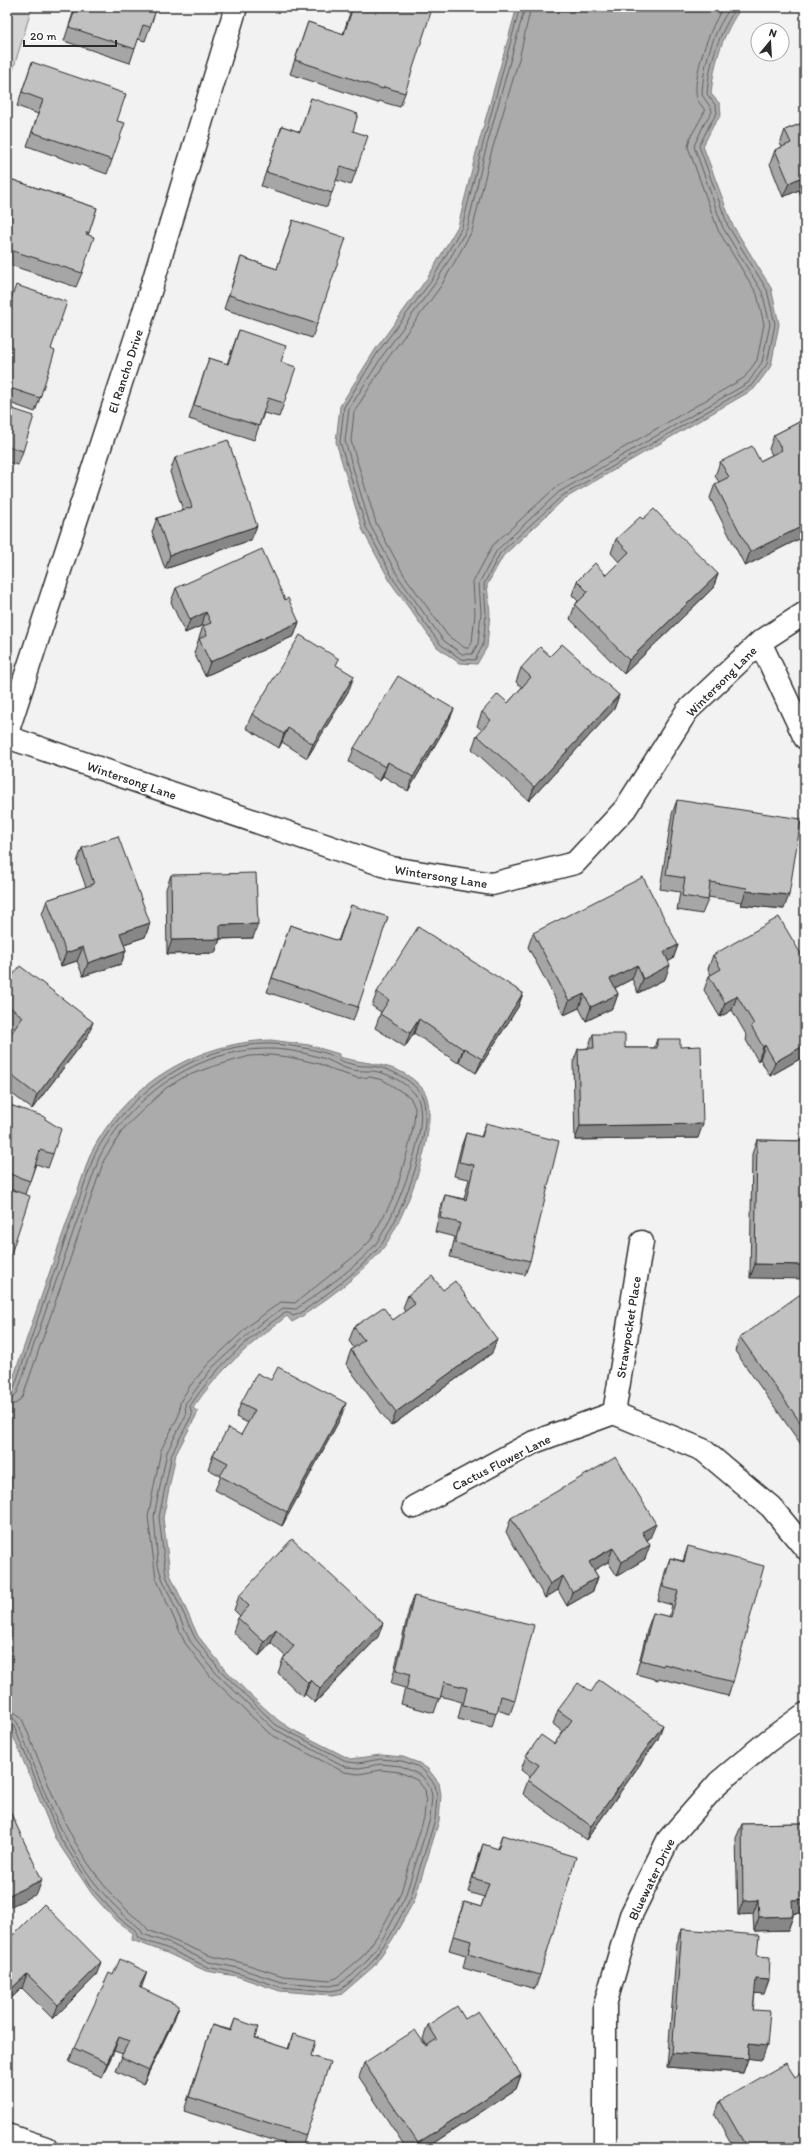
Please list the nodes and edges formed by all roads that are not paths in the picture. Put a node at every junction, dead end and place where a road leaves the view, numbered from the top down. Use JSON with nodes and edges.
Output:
{"nodes":[{"id":1,"x":236,"y":7,"type":"edge"},
{"id":2,"x":805,"y":613,"type":"edge"},
{"id":3,"x":760,"y":642,"type":"junction"},
{"id":4,"x":7,"y":733,"type":"edge"},
{"id":5,"x":7,"y":737,"type":"edge"},
{"id":6,"x":805,"y":738,"type":"edge"},
{"id":7,"x":642,"y":1242,"type":"dead end"},
{"id":8,"x":614,"y":1413,"type":"junction"},
{"id":9,"x":414,"y":1507,"type":"dead end"},
{"id":10,"x":805,"y":1548,"type":"edge"},
{"id":11,"x":805,"y":1714,"type":"edge"},
{"id":12,"x":7,"y":2135,"type":"edge"},
{"id":13,"x":46,"y":2148,"type":"edge"},
{"id":14,"x":605,"y":2148,"type":"edge"}],
"edges":[{"from":1,"to":4,"type":"street","name":"El Rancho Drive"},
{"from":2,"to":3,"type":"street","name":"Wintersong Lane"},
{"from":3,"to":5,"type":"street","name":"Wintersong Lane"},
{"from":3,"to":6,"type":"street"},
{"from":7,"to":8,"type":"street","name":"Strawpocket Place"},
{"from":8,"to":9,"type":"street","name":"Cactus Flower Lane"},
{"from":8,"to":10,"type":"street"},
{"from":11,"to":14,"type":"street","name":"Bluewater Drive"},
{"from":12,"to":13,"type":"street"}]}
